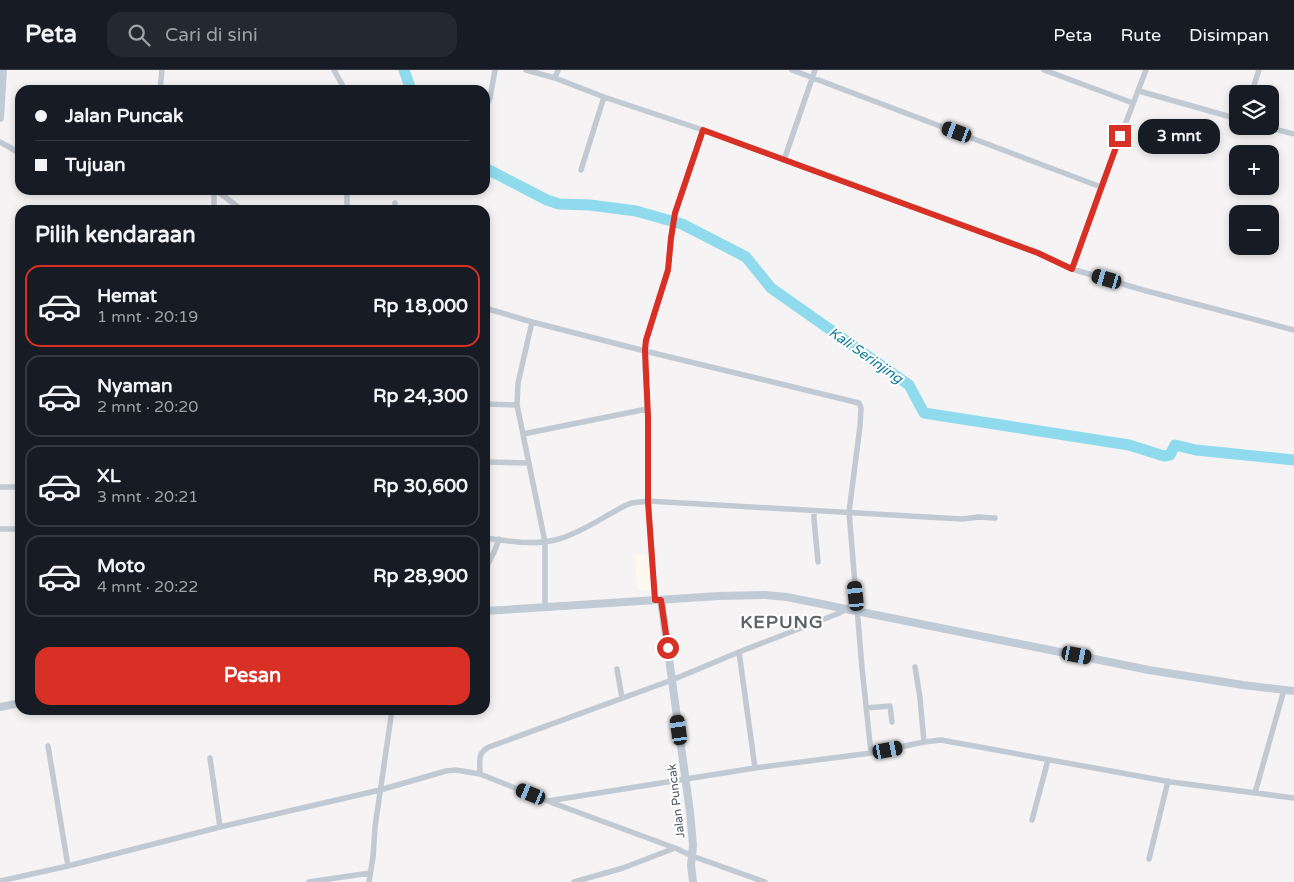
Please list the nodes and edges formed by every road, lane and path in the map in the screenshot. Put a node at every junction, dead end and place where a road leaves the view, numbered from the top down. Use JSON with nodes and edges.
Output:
{"nodes":[{"id":1,"x":3,"y":70,"type":"edge"},
{"id":2,"x":162,"y":70,"type":"edge"},
{"id":3,"x":334,"y":70,"type":"edge"},
{"id":4,"x":495,"y":70,"type":"edge"},
{"id":5,"x":526,"y":70,"type":"edge"},
{"id":6,"x":558,"y":70,"type":"edge"},
{"id":7,"x":792,"y":70,"type":"edge"},
{"id":8,"x":815,"y":70,"type":"edge"},
{"id":9,"x":1044,"y":70,"type":"edge"},
{"id":10,"x":1146,"y":70,"type":"edge"},
{"id":11,"x":1259,"y":70,"type":"edge"},
{"id":12,"x":812,"y":77,"type":"junction"},
{"id":13,"x":555,"y":78,"type":"junction"},
{"id":14,"x":160,"y":85,"type":"edge"},
{"id":15,"x":342,"y":85,"type":"edge"},
{"id":16,"x":1254,"y":85,"type":"edge"},
{"id":17,"x":1139,"y":91,"type":"junction"},
{"id":18,"x":604,"y":97,"type":"junction"},
{"id":19,"x":490,"y":98,"type":"edge"},
{"id":20,"x":1133,"y":103,"type":"junction"},
{"id":21,"x":1229,"y":116,"type":"edge"},
{"id":22,"x":0,"y":118,"type":"edge"},
{"id":23,"x":703,"y":130,"type":"junction"},
{"id":24,"x":1279,"y":130,"type":"edge"},
{"id":25,"x":1294,"y":134,"type":"edge"},
{"id":26,"x":0,"y":142,"type":"edge"},
{"id":27,"x":15,"y":150,"type":"edge"},
{"id":28,"x":784,"y":160,"type":"junction"},
{"id":29,"x":581,"y":170,"type":"dead end"},
{"id":30,"x":1101,"y":187,"type":"junction"},
{"id":31,"x":222,"y":195,"type":"edge"},
{"id":32,"x":235,"y":205,"type":"edge"},
{"id":33,"x":1072,"y":269,"type":"junction"},
{"id":34,"x":490,"y":309,"type":"edge"},
{"id":35,"x":532,"y":322,"type":"junction"},
{"id":36,"x":1294,"y":330,"type":"edge"},
{"id":37,"x":646,"y":346,"type":"junction"},
{"id":38,"x":490,"y":404,"type":"edge"},
{"id":39,"x":517,"y":405,"type":"junction"},
{"id":40,"x":647,"y":409,"type":"junction"},
{"id":41,"x":523,"y":434,"type":"junction"},
{"id":42,"x":490,"y":462,"type":"edge"},
{"id":43,"x":528,"y":463,"type":"junction"},
{"id":44,"x":0,"y":486,"type":"edge"},
{"id":45,"x":15,"y":487,"type":"edge"},
{"id":46,"x":648,"y":506,"type":"junction"},
{"id":47,"x":814,"y":514,"type":"junction"},
{"id":48,"x":849,"y":515,"type":"junction"},
{"id":49,"x":995,"y":518,"type":"dead end"},
{"id":50,"x":0,"y":529,"type":"edge"},
{"id":51,"x":15,"y":529,"type":"edge"},
{"id":52,"x":490,"y":538,"type":"edge"},
{"id":53,"x":499,"y":539,"type":"junction"},
{"id":54,"x":545,"y":542,"type":"junction"},
{"id":55,"x":490,"y":560,"type":"edge"},
{"id":56,"x":818,"y":562,"type":"dead end"},
{"id":57,"x":658,"y":600,"type":"junction"},
{"id":58,"x":545,"y":607,"type":"junction"},
{"id":59,"x":848,"y":609,"type":"junction"},
{"id":60,"x":857,"y":610,"type":"junction"},
{"id":61,"x":490,"y":611,"type":"edge"},
{"id":62,"x":739,"y":652,"type":"junction"},
{"id":63,"x":915,"y":667,"type":"dead end"},
{"id":64,"x":617,"y":669,"type":"dead end"},
{"id":65,"x":672,"y":680,"type":"junction"},
{"id":66,"x":1284,"y":690,"type":"junction"},
{"id":67,"x":1294,"y":691,"type":"edge"},
{"id":68,"x":622,"y":698,"type":"junction"},
{"id":69,"x":15,"y":704,"type":"edge"},
{"id":70,"x":0,"y":707,"type":"edge"},
{"id":71,"x":866,"y":708,"type":"junction"},
{"id":72,"x":391,"y":715,"type":"edge"},
{"id":73,"x":892,"y":722,"type":"dead end"},
{"id":74,"x":924,"y":742,"type":"junction"},
{"id":75,"x":48,"y":746,"type":"dead end"},
{"id":76,"x":871,"y":753,"type":"junction"},
{"id":77,"x":210,"y":758,"type":"dead end"},
{"id":78,"x":1048,"y":760,"type":"junction"},
{"id":79,"x":755,"y":768,"type":"junction"},
{"id":80,"x":480,"y":774,"type":"junction"},
{"id":81,"x":686,"y":780,"type":"junction"},
{"id":82,"x":1168,"y":781,"type":"junction"},
{"id":83,"x":381,"y":789,"type":"junction"},
{"id":84,"x":1256,"y":793,"type":"junction"},
{"id":85,"x":1294,"y":798,"type":"edge"},
{"id":86,"x":548,"y":801,"type":"junction"},
{"id":87,"x":1032,"y":820,"type":"dead end"},
{"id":88,"x":220,"y":828,"type":"junction"},
{"id":89,"x":675,"y":848,"type":"junction"},
{"id":90,"x":692,"y":856,"type":"junction"},
{"id":91,"x":1149,"y":859,"type":"dead end"},
{"id":92,"x":68,"y":866,"type":"junction"},
{"id":93,"x":370,"y":873,"type":"junction"},
{"id":94,"x":0,"y":881,"type":"edge"},
{"id":95,"x":309,"y":882,"type":"edge"},
{"id":96,"x":369,"y":882,"type":"edge"},
{"id":97,"x":574,"y":882,"type":"edge"},
{"id":98,"x":693,"y":882,"type":"edge"},
{"id":99,"x":765,"y":882,"type":"edge"}],
"edges":[{"from":1,"to":22,"type":"main road"},
{"from":2,"to":14,"type":"street"},
{"from":3,"to":15,"type":"street"},
{"from":4,"to":19,"type":"street"},
{"from":5,"to":13,"type":"street"},
{"from":6,"to":13,"type":"street"},
{"from":7,"to":12,"type":"street"},
{"from":8,"to":12,"type":"street"},
{"from":9,"to":20,"type":"street"},
{"from":10,"to":17,"type":"street"},
{"from":11,"to":16,"type":"street"},
{"from":12,"to":28,"type":"street"},
{"from":12,"to":30,"type":"street"},
{"from":13,"to":18,"type":"street"},
{"from":17,"to":20,"type":"street"},
{"from":17,"to":21,"type":"street"},
{"from":18,"to":23,"type":"street"},
{"from":18,"to":29,"type":"street"},
{"from":20,"to":30,"type":"street"},
{"from":23,"to":28,"type":"street"},
{"from":23,"to":37,"type":"street"},
{"from":24,"to":25,"type":"street"},
{"from":26,"to":27,"type":"street"},
{"from":28,"to":33,"type":"street"},
{"from":30,"to":33,"type":"street"},
{"from":31,"to":32,"type":"street"},
{"from":33,"to":36,"type":"street"},
{"from":34,"to":35,"type":"street"},
{"from":35,"to":37,"type":"street"},
{"from":35,"to":39,"type":"street"},
{"from":37,"to":40,"type":"street"},
{"from":37,"to":48,"type":"street"},
{"from":38,"to":39,"type":"street"},
{"from":39,"to":41,"type":"street"},
{"from":40,"to":41,"type":"street"},
{"from":40,"to":46,"type":"street"},
{"from":41,"to":43,"type":"street"},
{"from":42,"to":43,"type":"street"},
{"from":43,"to":54,"type":"street"},
{"from":44,"to":45,"type":"street"},
{"from":46,"to":47,"type":"street"},
{"from":46,"to":54,"type":"street"},
{"from":46,"to":57,"type":"street"},
{"from":47,"to":48,"type":"street"},
{"from":47,"to":56,"type":"street"},
{"from":48,"to":49,"type":"street"},
{"from":48,"to":60,"type":"street"},
{"from":50,"to":51,"type":"street"},
{"from":52,"to":53,"type":"street"},
{"from":53,"to":54,"type":"street"},
{"from":53,"to":55,"type":"street"},
{"from":54,"to":58,"type":"street"},
{"from":57,"to":58,"type":"main road"},
{"from":57,"to":59,"type":"main road"},
{"from":57,"to":65,"type":"main road","name":"Jalan Puncak"},
{"from":58,"to":61,"type":"main road"},
{"from":59,"to":60,"type":"main road"},
{"from":59,"to":62,"type":"street"},
{"from":60,"to":66,"type":"main road"},
{"from":60,"to":71,"type":"street"},
{"from":62,"to":65,"type":"street"},
{"from":62,"to":79,"type":"street"},
{"from":63,"to":74,"type":"street"},
{"from":64,"to":68,"type":"street"},
{"from":65,"to":68,"type":"street"},
{"from":65,"to":81,"type":"main road","name":"Jalan Puncak"},
{"from":66,"to":67,"type":"main road"},
{"from":66,"to":84,"type":"street"},
{"from":68,"to":80,"type":"street"},
{"from":69,"to":70,"type":"main road"},
{"from":71,"to":73,"type":"street"},
{"from":71,"to":76,"type":"street"},
{"from":72,"to":83,"type":"street"},
{"from":74,"to":76,"type":"street"},
{"from":74,"to":78,"type":"street"},
{"from":75,"to":92,"type":"street"},
{"from":76,"to":79,"type":"street"},
{"from":77,"to":88,"type":"street"},
{"from":78,"to":82,"type":"street"},
{"from":78,"to":87,"type":"street"},
{"from":79,"to":81,"type":"street"},
{"from":80,"to":83,"type":"street"},
{"from":80,"to":86,"type":"street"},
{"from":81,"to":86,"type":"street"},
{"from":81,"to":90,"type":"main road","name":"Jalan Puncak"},
{"from":82,"to":84,"type":"street"},
{"from":82,"to":91,"type":"street"},
{"from":83,"to":88,"type":"street"},
{"from":83,"to":93,"type":"street"},
{"from":84,"to":85,"type":"street"},
{"from":86,"to":89,"type":"street"},
{"from":88,"to":92,"type":"street"},
{"from":89,"to":90,"type":"street"},
{"from":89,"to":97,"type":"street"},
{"from":90,"to":98,"type":"main road","name":"Jalan Puncak"},
{"from":90,"to":99,"type":"street"},
{"from":92,"to":94,"type":"street"},
{"from":93,"to":95,"type":"street"},
{"from":93,"to":96,"type":"street"}]}
